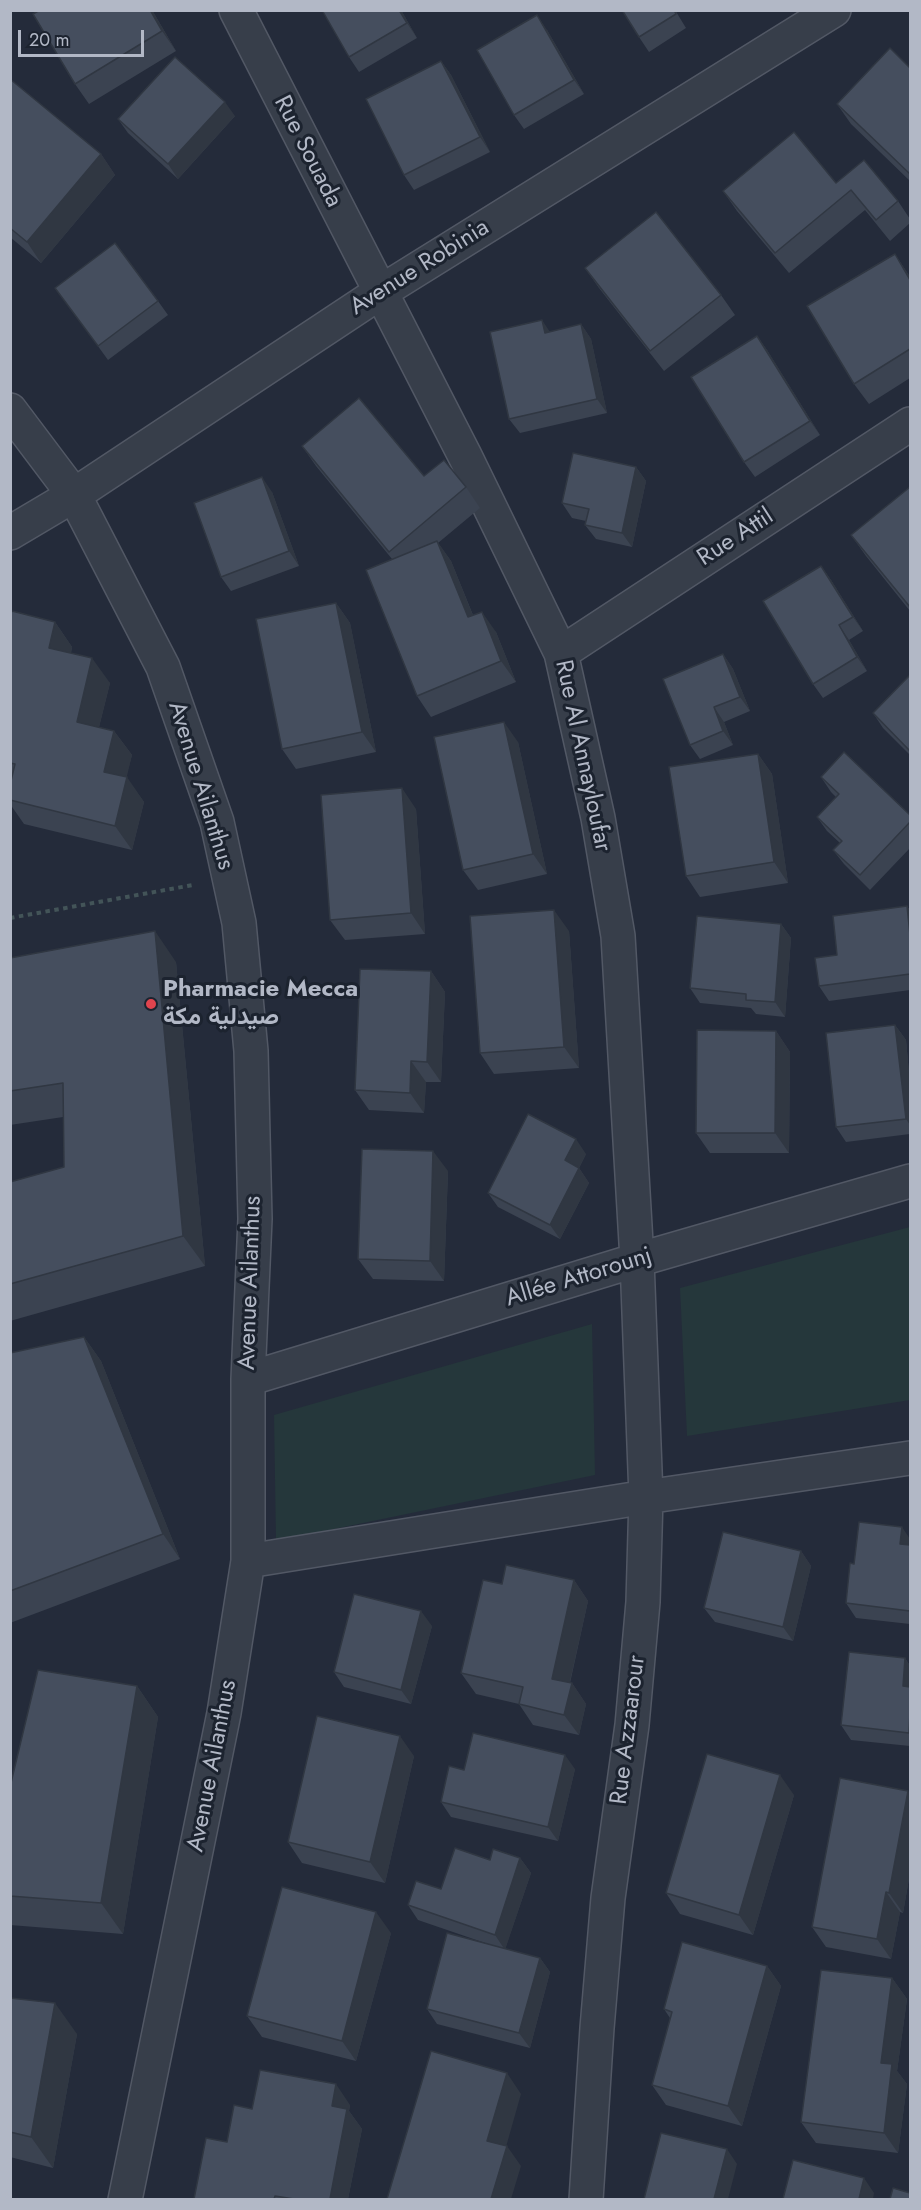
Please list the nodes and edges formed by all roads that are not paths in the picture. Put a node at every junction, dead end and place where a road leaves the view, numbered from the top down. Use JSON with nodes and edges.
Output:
{"nodes":[{"id":1,"x":236,"y":10,"type":"edge"},
{"id":2,"x":834,"y":10,"type":"edge"},
{"id":3,"x":379,"y":292,"type":"junction"},
{"id":4,"x":10,"y":410,"type":"edge"},
{"id":5,"x":910,"y":424,"type":"edge"},
{"id":6,"x":74,"y":495,"type":"junction"},
{"id":7,"x":10,"y":533,"type":"edge"},
{"id":8,"x":561,"y":653,"type":"junction"},
{"id":9,"x":910,"y":1181,"type":"edge"},
{"id":10,"x":637,"y":1260,"type":"junction"},
{"id":11,"x":248,"y":1379,"type":"junction"},
{"id":12,"x":910,"y":1458,"type":"edge"},
{"id":13,"x":646,"y":1497,"type":"junction"},
{"id":14,"x":248,"y":1561,"type":"junction"},
{"id":15,"x":125,"y":2199,"type":"edge"},
{"id":16,"x":586,"y":2199,"type":"edge"}],
"edges":[{"from":1,"to":3,"type":"street","name":"Rue Souada"},
{"from":2,"to":3,"type":"street","name":"Avenue Robinia"},
{"from":3,"to":6,"type":"street","name":"Avenue Robinia"},
{"from":3,"to":8,"type":"street","name":"Rue Al Annayloufar"},
{"from":4,"to":6,"type":"street","name":"Avenue Ailanthus"},
{"from":5,"to":8,"type":"street","name":"Rue Attil"},
{"from":6,"to":7,"type":"street","name":"Avenue Robinia"},
{"from":6,"to":11,"type":"street","name":"Avenue Ailanthus"},
{"from":8,"to":10,"type":"street","name":"Rue Al Annayloufar"},
{"from":9,"to":10,"type":"street","name":"Allée Attorounj"},
{"from":10,"to":11,"type":"street","name":"Allée Attorounj"},
{"from":10,"to":13,"type":"street","name":"Rue Azzaarour"},
{"from":11,"to":14,"type":"street","name":"Avenue Ailanthus"},
{"from":12,"to":13,"type":"street"},
{"from":13,"to":14,"type":"street"},
{"from":13,"to":16,"type":"street","name":"Rue Azzaarour"},
{"from":14,"to":15,"type":"street","name":"Avenue Ailanthus"}]}
